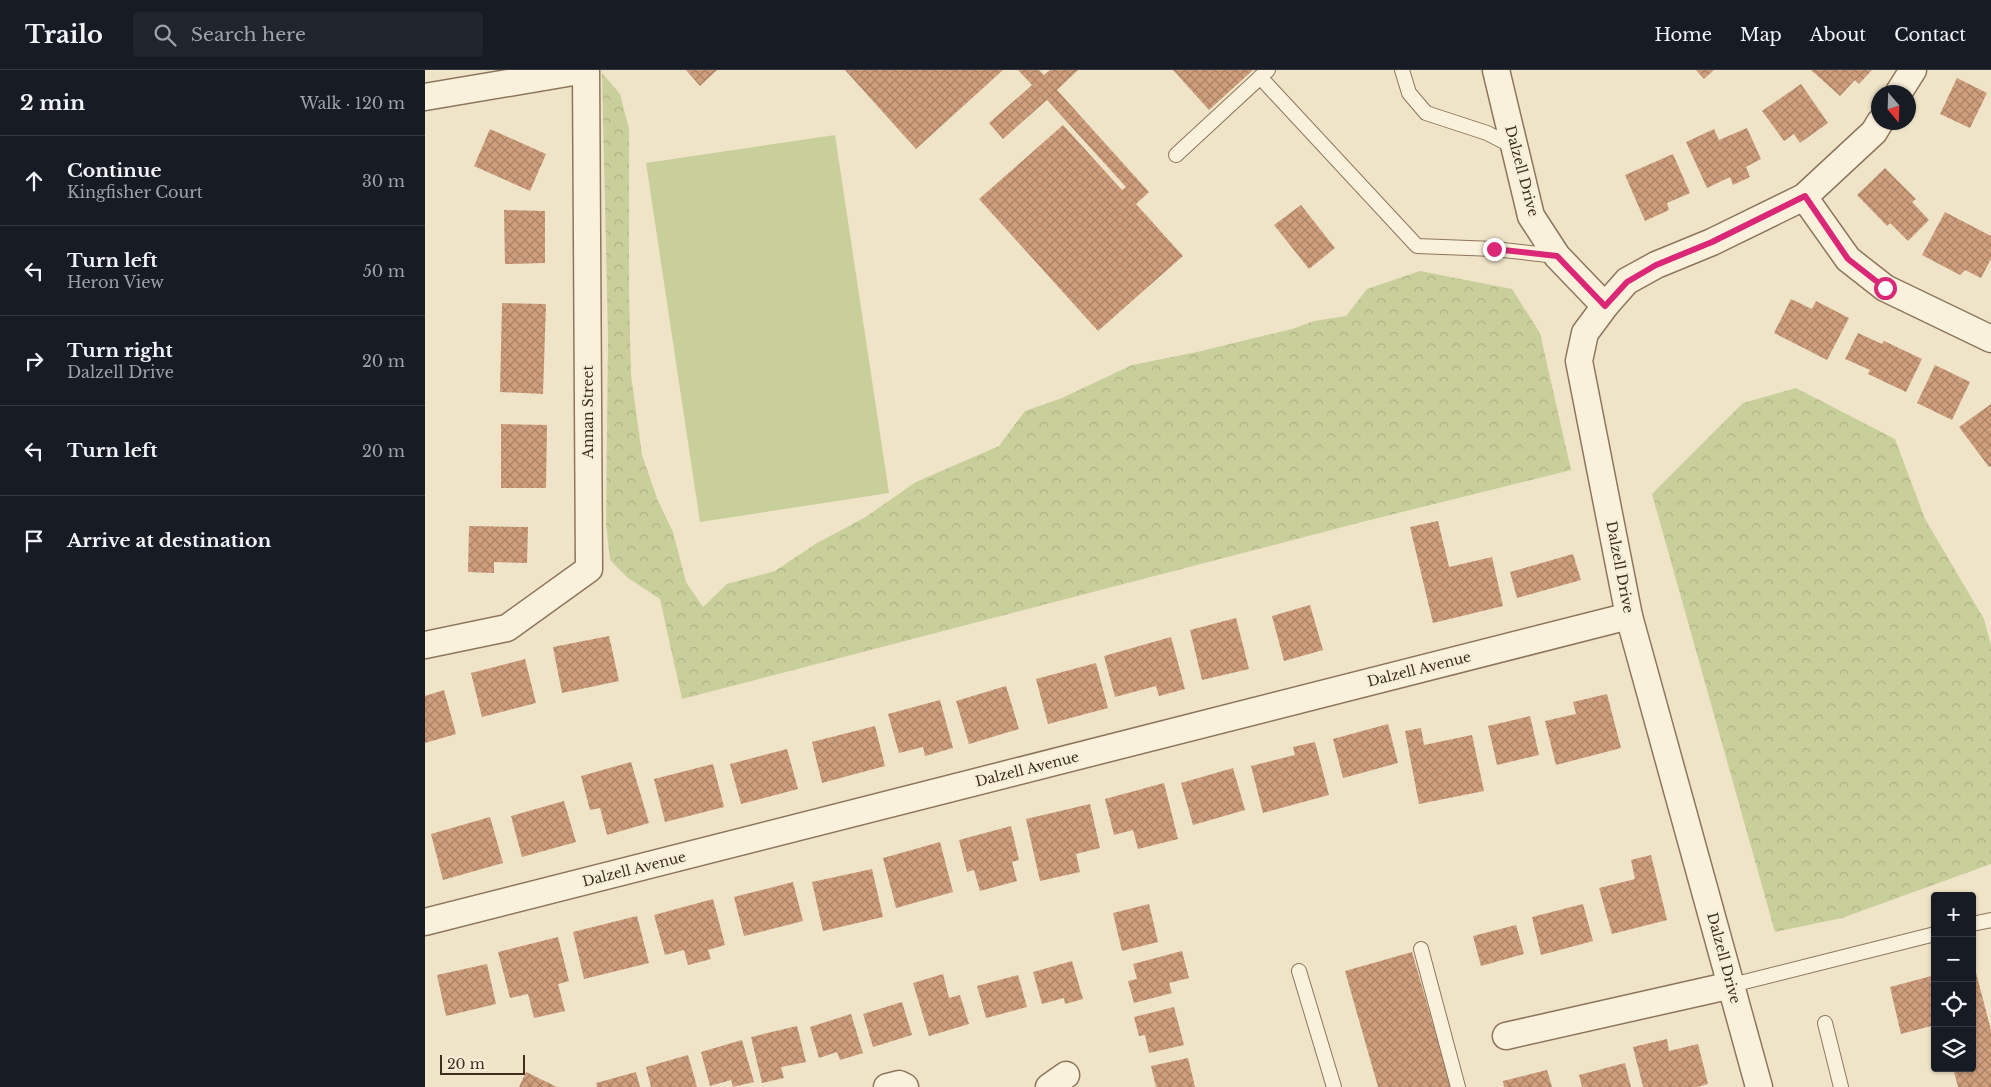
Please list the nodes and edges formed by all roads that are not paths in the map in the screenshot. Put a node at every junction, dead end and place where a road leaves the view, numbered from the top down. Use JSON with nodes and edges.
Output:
{"nodes":[{"id":1,"x":586,"y":70,"type":"edge"},
{"id":2,"x":1402,"y":70,"type":"edge"},
{"id":3,"x":1496,"y":70,"type":"edge"},
{"id":4,"x":1913,"y":70,"type":"edge"},
{"id":5,"x":1264,"y":74,"type":"edge"},
{"id":6,"x":1903,"y":85,"type":"edge"},
{"id":7,"x":425,"y":97,"type":"edge"},
{"id":8,"x":1875,"y":130,"type":"edge"},
{"id":9,"x":1515,"y":147,"type":"junction"},
{"id":10,"x":1176,"y":155,"type":"dead end"},
{"id":11,"x":1805,"y":196,"type":"junction"},
{"id":12,"x":1557,"y":256,"type":"junction"},
{"id":13,"x":1605,"y":306,"type":"junction"},
{"id":14,"x":1991,"y":339,"type":"edge"},
{"id":15,"x":1629,"y":616,"type":"junction"},
{"id":16,"x":425,"y":645,"type":"edge"},
{"id":17,"x":1991,"y":920,"type":"edge"},
{"id":18,"x":425,"y":922,"type":"edge"},
{"id":19,"x":1976,"y":923,"type":"edge"},
{"id":20,"x":1931,"y":935,"type":"edge"},
{"id":21,"x":1421,"y":949,"type":"dead end"},
{"id":22,"x":1299,"y":971,"type":"dead end"},
{"id":23,"x":1732,"y":985,"type":"junction"},
{"id":24,"x":1825,"y":1023,"type":"dead end"},
{"id":25,"x":1507,"y":1036,"type":"dead end"},
{"id":26,"x":887,"y":1087,"type":"edge"},
{"id":27,"x":905,"y":1087,"type":"edge"},
{"id":28,"x":1334,"y":1087,"type":"edge"},
{"id":29,"x":1458,"y":1087,"type":"edge"},
{"id":30,"x":1759,"y":1087,"type":"edge"},
{"id":31,"x":1841,"y":1087,"type":"edge"}],
"edges":[{"from":1,"to":7,"type":"street"},
{"from":1,"to":16,"type":"street","name":"Annan Street"},
{"from":2,"to":9,"type":"lane"},
{"from":3,"to":9,"type":"street","name":"Dalzell Drive"},
{"from":4,"to":6,"type":"street"},
{"from":5,"to":10,"type":"lane"},
{"from":5,"to":12,"type":"lane"},
{"from":8,"to":11,"type":"street"},
{"from":9,"to":12,"type":"street","name":"Dalzell Drive"},
{"from":11,"to":13,"type":"street"},
{"from":11,"to":14,"type":"street"},
{"from":12,"to":13,"type":"street","name":"Dalzell Drive"},
{"from":13,"to":15,"type":"street","name":"Dalzell Drive"},
{"from":15,"to":18,"type":"street","name":"Dalzell Avenue"},
{"from":15,"to":23,"type":"street","name":"Dalzell Drive"},
{"from":17,"to":19,"type":"lane"},
{"from":20,"to":23,"type":"lane"},
{"from":21,"to":29,"type":"lane"},
{"from":22,"to":28,"type":"lane"},
{"from":23,"to":25,"type":"street"},
{"from":23,"to":30,"type":"street","name":"Dalzell Drive"},
{"from":24,"to":31,"type":"lane"},
{"from":26,"to":27,"type":"street"}]}
